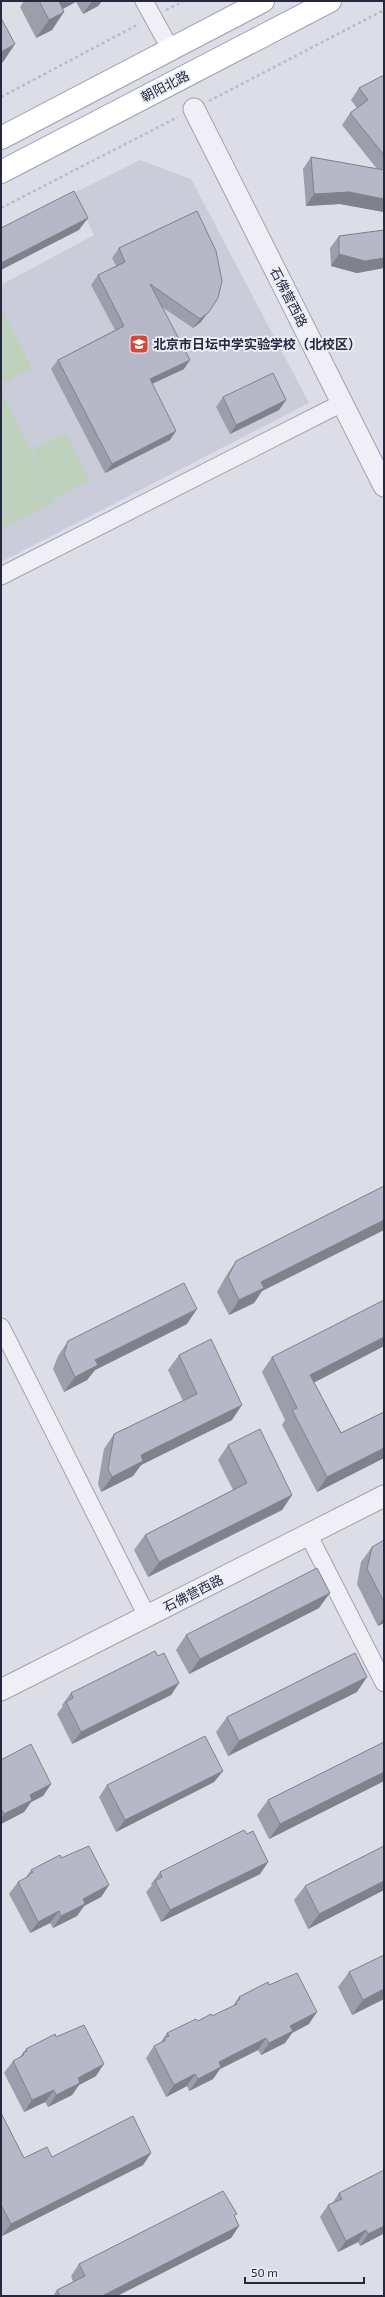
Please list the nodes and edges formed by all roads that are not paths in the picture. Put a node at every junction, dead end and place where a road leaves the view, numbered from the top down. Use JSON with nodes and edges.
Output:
{"nodes":[{"id":1,"x":144,"y":1,"type":"edge"},
{"id":2,"x":263,"y":1,"type":"edge"},
{"id":3,"x":330,"y":1,"type":"edge"},
{"id":4,"x":170,"y":50,"type":"junction"},
{"id":5,"x":194,"y":109,"type":"dead end"},
{"id":6,"x":1,"y":138,"type":"edge"},
{"id":7,"x":1,"y":172,"type":"edge"},
{"id":8,"x":342,"y":403,"type":"junction"},
{"id":9,"x":384,"y":486,"type":"edge"},
{"id":10,"x":1,"y":576,"type":"edge"},
{"id":11,"x":1,"y":1327,"type":"edge"},
{"id":12,"x":384,"y":1496,"type":"edge"},
{"id":13,"x":308,"y":1534,"type":"junction"},
{"id":14,"x":147,"y":1616,"type":"junction"},
{"id":15,"x":384,"y":1683,"type":"edge"},
{"id":16,"x":1,"y":1690,"type":"edge"}],
"edges":[{"from":1,"to":4,"type":"street"},
{"from":2,"to":4,"type":"main road"},
{"from":3,"to":7,"type":"main road","name":"朝阳北路"},
{"from":4,"to":6,"type":"main road"},
{"from":5,"to":8,"type":"street","name":"石佛营西路"},
{"from":8,"to":9,"type":"street","name":"石佛营西路"},
{"from":8,"to":10,"type":"street"},
{"from":11,"to":14,"type":"street"},
{"from":12,"to":13,"type":"street","name":"石佛营西路"},
{"from":13,"to":14,"type":"street","name":"石佛营西路"},
{"from":13,"to":15,"type":"street"},
{"from":14,"to":16,"type":"street","name":"石佛营西路"}]}
